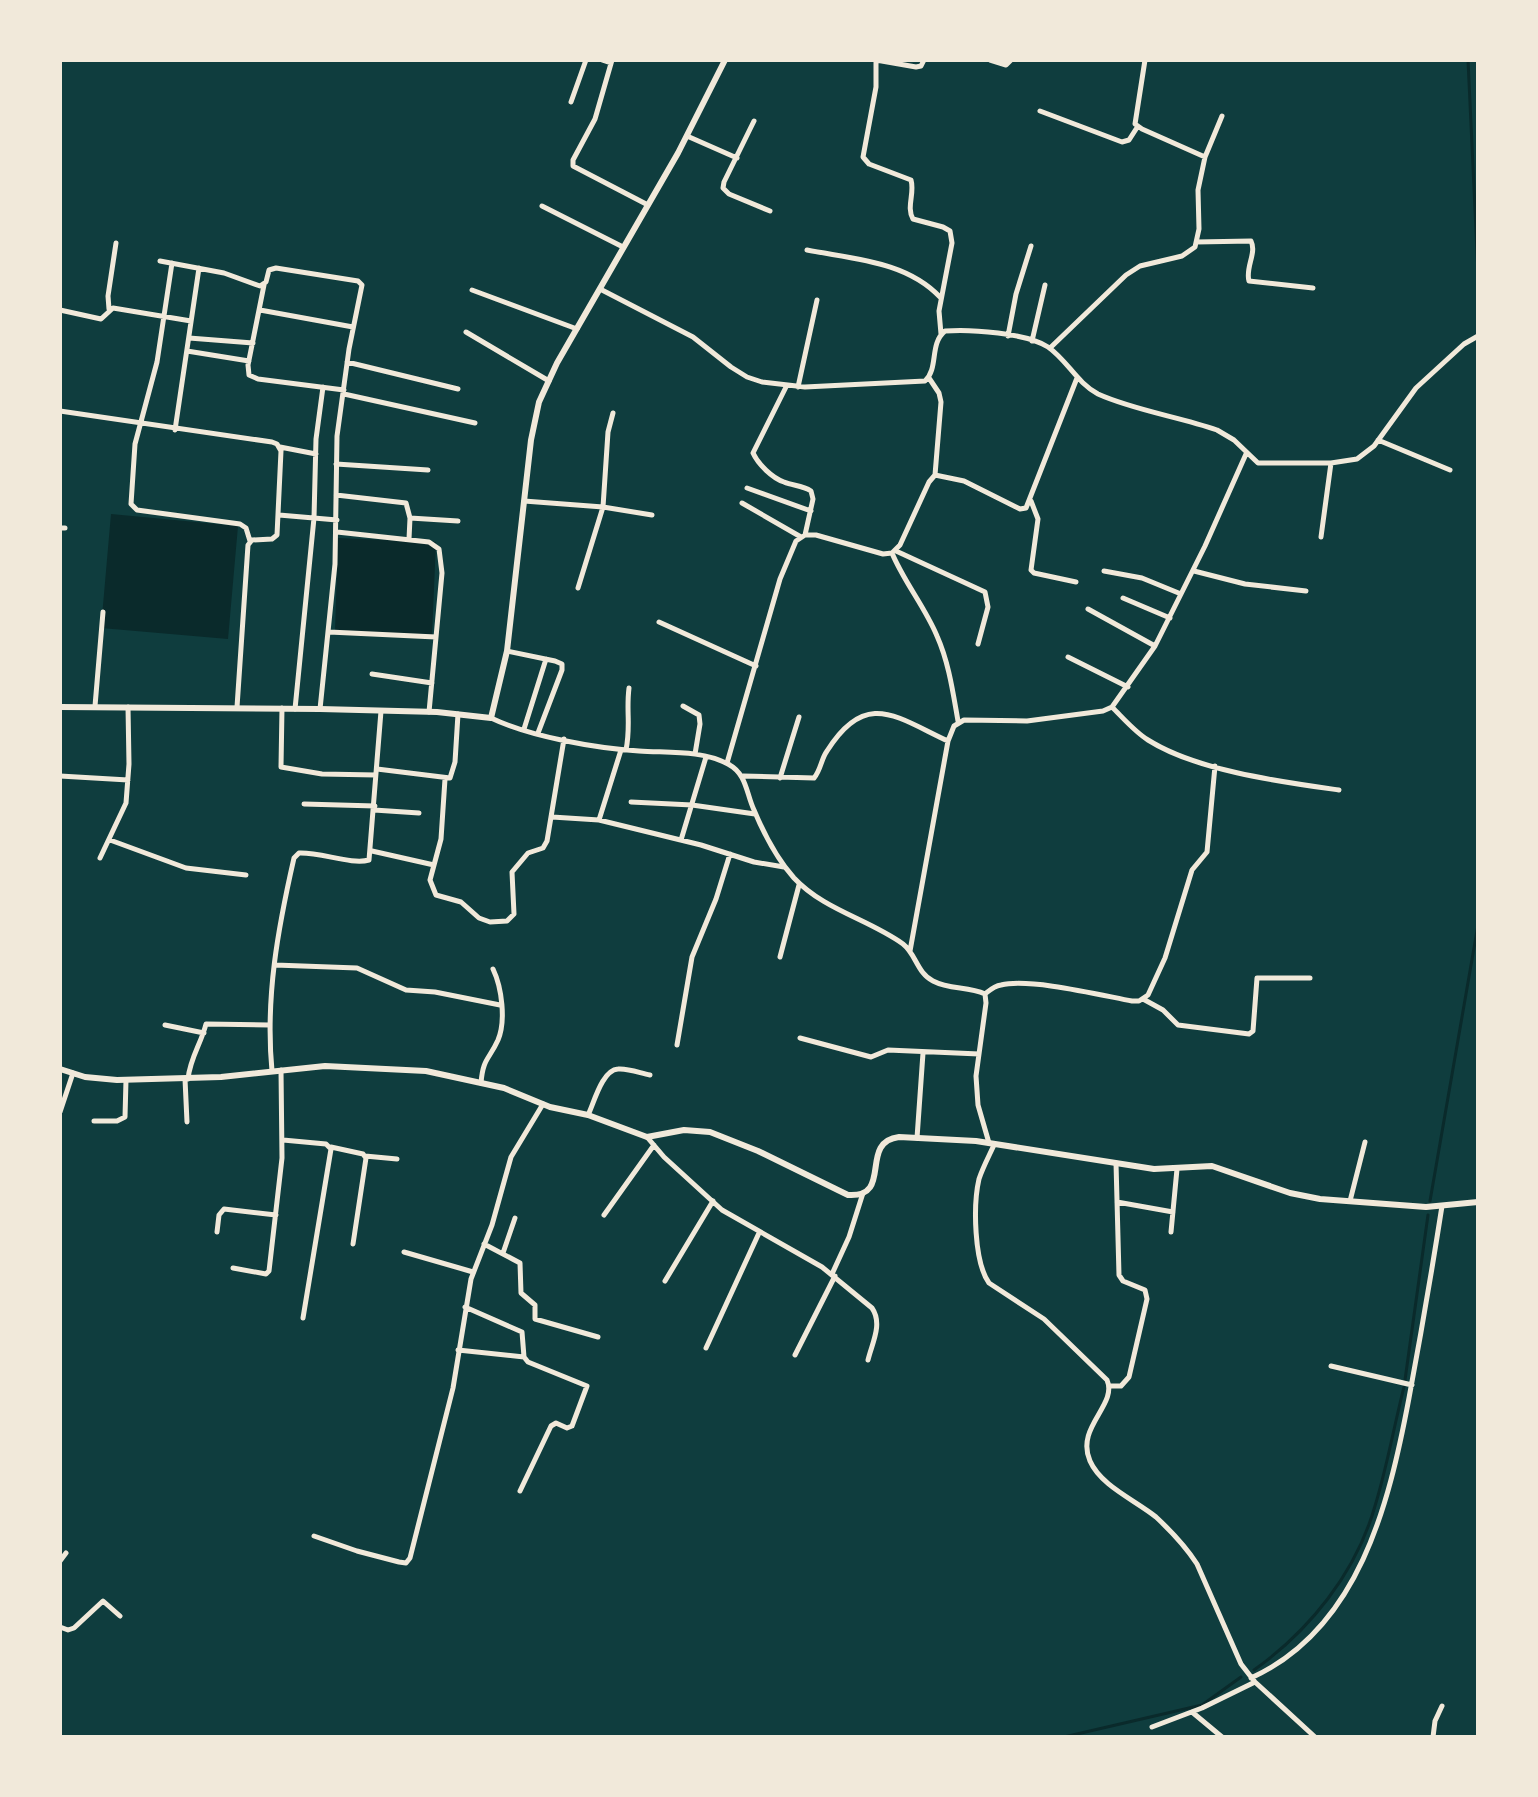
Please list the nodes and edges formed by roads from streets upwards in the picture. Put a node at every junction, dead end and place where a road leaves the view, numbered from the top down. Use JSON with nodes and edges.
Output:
{"nodes":[{"id":1,"x":586,"y":60,"type":"edge"},
{"id":2,"x":602,"y":60,"type":"edge"},
{"id":3,"x":725,"y":60,"type":"edge"},
{"id":4,"x":876,"y":60,"type":"edge"},
{"id":5,"x":924,"y":60,"type":"edge"},
{"id":6,"x":990,"y":60,"type":"edge"},
{"id":7,"x":1011,"y":60,"type":"edge"},
{"id":8,"x":1145,"y":60,"type":"edge"},
{"id":9,"x":611,"y":61,"type":"edge"},
{"id":10,"x":571,"y":102,"type":"dead end"},
{"id":11,"x":1040,"y":111,"type":"dead end"},
{"id":12,"x":1222,"y":116,"type":"dead end"},
{"id":13,"x":754,"y":121,"type":"dead end"},
{"id":14,"x":1138,"y":126,"type":"junction"},
{"id":15,"x":687,"y":136,"type":"junction"},
{"id":16,"x":1205,"y":157,"type":"junction"},
{"id":17,"x":737,"y":158,"type":"junction"},
{"id":18,"x":648,"y":205,"type":"junction"},
{"id":19,"x":542,"y":206,"type":"dead end"},
{"id":20,"x":770,"y":211,"type":"dead end"},
{"id":21,"x":1196,"y":242,"type":"junction"},
{"id":22,"x":116,"y":243,"type":"dead end"},
{"id":23,"x":1031,"y":246,"type":"dead end"},
{"id":24,"x":623,"y":247,"type":"junction"},
{"id":25,"x":807,"y":250,"type":"dead end"},
{"id":26,"x":160,"y":261,"type":"dead end"},
{"id":27,"x":172,"y":263,"type":"junction"},
{"id":28,"x":199,"y":268,"type":"junction"},
{"id":29,"x":264,"y":285,"type":"junction"},
{"id":30,"x":1045,"y":285,"type":"dead end"},
{"id":31,"x":1313,"y":288,"type":"dead end"},
{"id":32,"x":600,"y":289,"type":"junction"},
{"id":33,"x":472,"y":290,"type":"dead end"},
{"id":34,"x":940,"y":298,"type":"junction"},
{"id":35,"x":817,"y":300,"type":"dead end"},
{"id":36,"x":109,"y":309,"type":"junction"},
{"id":37,"x":60,"y":310,"type":"edge"},
{"id":38,"x":260,"y":310,"type":"junction"},
{"id":39,"x":163,"y":317,"type":"junction"},
{"id":40,"x":191,"y":321,"type":"junction"},
{"id":41,"x":354,"y":327,"type":"junction"},
{"id":42,"x":577,"y":329,"type":"junction"},
{"id":43,"x":466,"y":332,"type":"dead end"},
{"id":44,"x":941,"y":334,"type":"junction"},
{"id":45,"x":1008,"y":336,"type":"junction"},
{"id":46,"x":1478,"y":336,"type":"edge"},
{"id":47,"x":189,"y":338,"type":"junction"},
{"id":48,"x":1032,"y":341,"type":"junction"},
{"id":49,"x":253,"y":343,"type":"junction"},
{"id":50,"x":1050,"y":348,"type":"junction"},
{"id":51,"x":187,"y":351,"type":"junction"},
{"id":52,"x":249,"y":361,"type":"junction"},
{"id":53,"x":347,"y":362,"type":"junction"},
{"id":54,"x":929,"y":378,"type":"junction"},
{"id":55,"x":1077,"y":378,"type":"junction"},
{"id":56,"x":549,"y":381,"type":"junction"},
{"id":57,"x":323,"y":387,"type":"junction"},
{"id":58,"x":786,"y":387,"type":"junction"},
{"id":59,"x":798,"y":387,"type":"junction"},
{"id":60,"x":458,"y":389,"type":"dead end"},
{"id":61,"x":344,"y":392,"type":"junction"},
{"id":62,"x":60,"y":411,"type":"edge"},
{"id":63,"x":613,"y":413,"type":"dead end"},
{"id":64,"x":139,"y":423,"type":"junction"},
{"id":65,"x":475,"y":423,"type":"dead end"},
{"id":66,"x":175,"y":430,"type":"junction"},
{"id":67,"x":1378,"y":440,"type":"junction"},
{"id":68,"x":279,"y":446,"type":"junction"},
{"id":69,"x":316,"y":454,"type":"junction"},
{"id":70,"x":1246,"y":454,"type":"junction"},
{"id":71,"x":1331,"y":463,"type":"junction"},
{"id":72,"x":336,"y":464,"type":"junction"},
{"id":73,"x":428,"y":470,"type":"dead end"},
{"id":74,"x":1450,"y":470,"type":"dead end"},
{"id":75,"x":935,"y":475,"type":"junction"},
{"id":76,"x":747,"y":488,"type":"dead end"},
{"id":77,"x":336,"y":495,"type":"junction"},
{"id":78,"x":1031,"y":500,"type":"junction"},
{"id":79,"x":524,"y":501,"type":"junction"},
{"id":80,"x":742,"y":503,"type":"dead end"},
{"id":81,"x":603,"y":507,"type":"junction"},
{"id":82,"x":811,"y":511,"type":"junction"},
{"id":83,"x":279,"y":515,"type":"junction"},
{"id":84,"x":652,"y":515,"type":"dead end"},
{"id":85,"x":314,"y":518,"type":"junction"},
{"id":86,"x":410,"y":518,"type":"junction"},
{"id":87,"x":337,"y":520,"type":"junction"},
{"id":88,"x":458,"y":521,"type":"dead end"},
{"id":89,"x":337,"y":532,"type":"junction"},
{"id":90,"x":803,"y":536,"type":"junction"},
{"id":91,"x":1321,"y":537,"type":"dead end"},
{"id":92,"x":409,"y":539,"type":"junction"},
{"id":93,"x":250,"y":541,"type":"junction"},
{"id":94,"x":894,"y":552,"type":"junction"},
{"id":95,"x":1104,"y":571,"type":"dead end"},
{"id":96,"x":1194,"y":571,"type":"junction"},
{"id":97,"x":1076,"y":582,"type":"dead end"},
{"id":98,"x":578,"y":588,"type":"dead end"},
{"id":99,"x":1306,"y":591,"type":"dead end"},
{"id":100,"x":1181,"y":594,"type":"junction"},
{"id":101,"x":1123,"y":598,"type":"dead end"},
{"id":102,"x":1088,"y":609,"type":"dead end"},
{"id":103,"x":103,"y":612,"type":"dead end"},
{"id":104,"x":1170,"y":618,"type":"junction"},
{"id":105,"x":659,"y":622,"type":"dead end"},
{"id":106,"x":329,"y":632,"type":"junction"},
{"id":107,"x":436,"y":637,"type":"junction"},
{"id":108,"x":978,"y":644,"type":"dead end"},
{"id":109,"x":1155,"y":646,"type":"junction"},
{"id":110,"x":507,"y":651,"type":"junction"},
{"id":111,"x":1068,"y":657,"type":"dead end"},
{"id":112,"x":546,"y":659,"type":"junction"},
{"id":113,"x":756,"y":666,"type":"junction"},
{"id":114,"x":372,"y":674,"type":"dead end"},
{"id":115,"x":432,"y":683,"type":"junction"},
{"id":116,"x":1128,"y":687,"type":"junction"},
{"id":117,"x":629,"y":688,"type":"dead end"},
{"id":118,"x":95,"y":706,"type":"junction"},
{"id":119,"x":683,"y":706,"type":"dead end"},
{"id":120,"x":60,"y":707,"type":"edge"},
{"id":121,"x":128,"y":707,"type":"junction"},
{"id":122,"x":237,"y":707,"type":"junction"},
{"id":123,"x":1112,"y":707,"type":"junction"},
{"id":124,"x":282,"y":708,"type":"junction"},
{"id":125,"x":295,"y":709,"type":"junction"},
{"id":126,"x":320,"y":709,"type":"junction"},
{"id":127,"x":381,"y":711,"type":"junction"},
{"id":128,"x":429,"y":712,"type":"junction"},
{"id":129,"x":458,"y":714,"type":"junction"},
{"id":130,"x":799,"y":717,"type":"dead end"},
{"id":131,"x":491,"y":718,"type":"junction"},
{"id":132,"x":958,"y":721,"type":"junction"},
{"id":133,"x":524,"y":729,"type":"junction"},
{"id":134,"x":538,"y":733,"type":"junction"},
{"id":135,"x":564,"y":739,"type":"junction"},
{"id":136,"x":948,"y":741,"type":"junction"},
{"id":137,"x":624,"y":750,"type":"junction"},
{"id":138,"x":695,"y":754,"type":"junction"},
{"id":139,"x":706,"y":757,"type":"junction"},
{"id":140,"x":727,"y":763,"type":"junction"},
{"id":141,"x":1215,"y":766,"type":"junction"},
{"id":142,"x":377,"y":772,"type":"junction"},
{"id":143,"x":60,"y":776,"type":"edge"},
{"id":144,"x":742,"y":776,"type":"junction"},
{"id":145,"x":780,"y":778,"type":"junction"},
{"id":146,"x":445,"y":779,"type":"junction"},
{"id":147,"x":128,"y":780,"type":"junction"},
{"id":148,"x":1339,"y":790,"type":"dead end"},
{"id":149,"x":631,"y":802,"type":"dead end"},
{"id":150,"x":304,"y":804,"type":"dead end"},
{"id":151,"x":692,"y":805,"type":"junction"},
{"id":152,"x":374,"y":808,"type":"junction"},
{"id":153,"x":419,"y":813,"type":"dead end"},
{"id":154,"x":756,"y":815,"type":"junction"},
{"id":155,"x":552,"y":817,"type":"junction"},
{"id":156,"x":599,"y":820,"type":"junction"},
{"id":157,"x":110,"y":840,"type":"junction"},
{"id":158,"x":681,"y":840,"type":"junction"},
{"id":159,"x":372,"y":851,"type":"junction"},
{"id":160,"x":730,"y":854,"type":"junction"},
{"id":161,"x":100,"y":858,"type":"dead end"},
{"id":162,"x":434,"y":865,"type":"junction"},
{"id":163,"x":785,"y":867,"type":"junction"},
{"id":164,"x":246,"y":875,"type":"dead end"},
{"id":165,"x":800,"y":884,"type":"junction"},
{"id":166,"x":910,"y":952,"type":"junction"},
{"id":167,"x":780,"y":957,"type":"dead end"},
{"id":168,"x":275,"y":965,"type":"junction"},
{"id":169,"x":493,"y":969,"type":"dead end"},
{"id":170,"x":1310,"y":978,"type":"dead end"},
{"id":171,"x":985,"y":994,"type":"junction"},
{"id":172,"x":1143,"y":999,"type":"junction"},
{"id":173,"x":500,"y":1005,"type":"junction"},
{"id":174,"x":165,"y":1025,"type":"dead end"},
{"id":175,"x":269,"y":1025,"type":"junction"},
{"id":176,"x":204,"y":1033,"type":"junction"},
{"id":177,"x":800,"y":1038,"type":"dead end"},
{"id":178,"x":677,"y":1045,"type":"dead end"},
{"id":179,"x":923,"y":1053,"type":"junction"},
{"id":180,"x":979,"y":1054,"type":"junction"},
{"id":181,"x":60,"y":1069,"type":"edge"},
{"id":182,"x":281,"y":1069,"type":"junction"},
{"id":183,"x":272,"y":1071,"type":"junction"},
{"id":184,"x":73,"y":1073,"type":"junction"},
{"id":185,"x":650,"y":1075,"type":"dead end"},
{"id":186,"x":186,"y":1079,"type":"junction"},
{"id":187,"x":126,"y":1080,"type":"junction"},
{"id":188,"x":481,"y":1083,"type":"junction"},
{"id":189,"x":543,"y":1104,"type":"junction"},
{"id":190,"x":60,"y":1112,"type":"edge"},
{"id":191,"x":588,"y":1115,"type":"junction"},
{"id":192,"x":94,"y":1121,"type":"dead end"},
{"id":193,"x":187,"y":1122,"type":"dead end"},
{"id":194,"x":647,"y":1137,"type":"junction"},
{"id":195,"x":917,"y":1138,"type":"junction"},
{"id":196,"x":283,"y":1140,"type":"junction"},
{"id":197,"x":1365,"y":1142,"type":"dead end"},
{"id":198,"x":992,"y":1144,"type":"junction"},
{"id":199,"x":654,"y":1145,"type":"junction"},
{"id":200,"x":331,"y":1147,"type":"junction"},
{"id":201,"x":364,"y":1156,"type":"junction"},
{"id":202,"x":397,"y":1159,"type":"dead end"},
{"id":203,"x":1116,"y":1163,"type":"junction"},
{"id":204,"x":1177,"y":1169,"type":"junction"},
{"id":205,"x":863,"y":1193,"type":"junction"},
{"id":206,"x":713,"y":1201,"type":"junction"},
{"id":207,"x":1350,"y":1201,"type":"junction"},
{"id":208,"x":1117,"y":1202,"type":"junction"},
{"id":209,"x":1478,"y":1202,"type":"edge"},
{"id":210,"x":1442,"y":1206,"type":"junction"},
{"id":211,"x":1173,"y":1212,"type":"junction"},
{"id":212,"x":276,"y":1215,"type":"junction"},
{"id":213,"x":604,"y":1215,"type":"dead end"},
{"id":214,"x":515,"y":1218,"type":"dead end"},
{"id":215,"x":217,"y":1232,"type":"dead end"},
{"id":216,"x":1171,"y":1232,"type":"dead end"},
{"id":217,"x":759,"y":1233,"type":"junction"},
{"id":218,"x":353,"y":1244,"type":"dead end"},
{"id":219,"x":484,"y":1244,"type":"junction"},
{"id":220,"x":404,"y":1252,"type":"dead end"},
{"id":221,"x":503,"y":1253,"type":"junction"},
{"id":222,"x":233,"y":1268,"type":"dead end"},
{"id":223,"x":473,"y":1272,"type":"junction"},
{"id":224,"x":834,"y":1275,"type":"junction"},
{"id":225,"x":665,"y":1281,"type":"dead end"},
{"id":226,"x":465,"y":1307,"type":"junction"},
{"id":227,"x":303,"y":1318,"type":"dead end"},
{"id":228,"x":598,"y":1337,"type":"dead end"},
{"id":229,"x":706,"y":1348,"type":"dead end"},
{"id":230,"x":458,"y":1350,"type":"junction"},
{"id":231,"x":795,"y":1355,"type":"dead end"},
{"id":232,"x":524,"y":1357,"type":"junction"},
{"id":233,"x":868,"y":1360,"type":"dead end"},
{"id":234,"x":1331,"y":1366,"type":"dead end"},
{"id":235,"x":1412,"y":1385,"type":"junction"},
{"id":236,"x":1110,"y":1386,"type":"junction"},
{"id":237,"x":520,"y":1491,"type":"dead end"},
{"id":238,"x":314,"y":1536,"type":"dead end"},
{"id":239,"x":66,"y":1553,"type":"dead end"},
{"id":240,"x":60,"y":1561,"type":"edge"},
{"id":241,"x":120,"y":1616,"type":"dead end"},
{"id":242,"x":60,"y":1627,"type":"edge"},
{"id":243,"x":1253,"y":1680,"type":"junction"},
{"id":244,"x":1442,"y":1706,"type":"dead end"},
{"id":245,"x":1192,"y":1712,"type":"junction"},
{"id":246,"x":1152,"y":1727,"type":"dead end"},
{"id":247,"x":1222,"y":1737,"type":"edge"},
{"id":248,"x":1315,"y":1737,"type":"edge"},
{"id":249,"x":1433,"y":1737,"type":"edge"}],
"edges":[{"from":1,"to":10,"type":"street"},
{"from":2,"to":9,"type":"street"},
{"from":3,"to":15,"type":"street"},
{"from":4,"to":5,"type":"street"},
{"from":4,"to":34,"type":"street"},
{"from":6,"to":7,"type":"street"},
{"from":8,"to":14,"type":"street"},
{"from":9,"to":18,"type":"street"},
{"from":11,"to":14,"type":"street"},
{"from":12,"to":16,"type":"street"},
{"from":13,"to":17,"type":"street"},
{"from":14,"to":16,"type":"street"},
{"from":15,"to":17,"type":"street"},
{"from":15,"to":18,"type":"street"},
{"from":16,"to":21,"type":"street"},
{"from":17,"to":20,"type":"street"},
{"from":18,"to":24,"type":"street"},
{"from":19,"to":24,"type":"street"},
{"from":21,"to":31,"type":"street"},
{"from":21,"to":50,"type":"street"},
{"from":22,"to":36,"type":"street"},
{"from":23,"to":45,"type":"street"},
{"from":24,"to":32,"type":"street"},
{"from":25,"to":34,"type":"street"},
{"from":26,"to":27,"type":"street"},
{"from":27,"to":28,"type":"street"},
{"from":27,"to":39,"type":"street"},
{"from":28,"to":29,"type":"street"},
{"from":28,"to":40,"type":"street"},
{"from":29,"to":38,"type":"street"},
{"from":29,"to":41,"type":"street"},
{"from":30,"to":48,"type":"street"},
{"from":32,"to":42,"type":"street"},
{"from":32,"to":58,"type":"street"},
{"from":33,"to":42,"type":"street"},
{"from":34,"to":44,"type":"street"},
{"from":35,"to":59,"type":"street"},
{"from":36,"to":37,"type":"street"},
{"from":36,"to":39,"type":"street"},
{"from":38,"to":41,"type":"street"},
{"from":38,"to":49,"type":"street"},
{"from":39,"to":40,"type":"street"},
{"from":39,"to":64,"type":"street"},
{"from":40,"to":47,"type":"street"},
{"from":41,"to":53,"type":"street"},
{"from":42,"to":56,"type":"street"},
{"from":43,"to":56,"type":"street"},
{"from":44,"to":45,"type":"street"},
{"from":44,"to":54,"type":"street"},
{"from":45,"to":48,"type":"street"},
{"from":46,"to":67,"type":"street"},
{"from":47,"to":49,"type":"street"},
{"from":47,"to":51,"type":"street"},
{"from":48,"to":50,"type":"street"},
{"from":49,"to":52,"type":"street"},
{"from":50,"to":55,"type":"street"},
{"from":51,"to":52,"type":"street"},
{"from":51,"to":66,"type":"street"},
{"from":52,"to":57,"type":"street"},
{"from":53,"to":60,"type":"street"},
{"from":53,"to":61,"type":"street"},
{"from":54,"to":59,"type":"street"},
{"from":54,"to":75,"type":"street"},
{"from":55,"to":70,"type":"street"},
{"from":55,"to":78,"type":"street"},
{"from":56,"to":79,"type":"street"},
{"from":57,"to":61,"type":"street"},
{"from":57,"to":69,"type":"street"},
{"from":58,"to":59,"type":"street"},
{"from":58,"to":82,"type":"street"},
{"from":61,"to":65,"type":"street"},
{"from":61,"to":72,"type":"street"},
{"from":62,"to":64,"type":"street"},
{"from":63,"to":81,"type":"street"},
{"from":64,"to":66,"type":"street"},
{"from":64,"to":93,"type":"street"},
{"from":66,"to":68,"type":"street"},
{"from":67,"to":71,"type":"street"},
{"from":67,"to":74,"type":"street"},
{"from":68,"to":69,"type":"street"},
{"from":68,"to":83,"type":"street"},
{"from":69,"to":85,"type":"street"},
{"from":70,"to":71,"type":"street"},
{"from":70,"to":96,"type":"street"},
{"from":71,"to":91,"type":"street"},
{"from":72,"to":73,"type":"street"},
{"from":72,"to":77,"type":"street"},
{"from":75,"to":78,"type":"street"},
{"from":75,"to":94,"type":"street"},
{"from":76,"to":82,"type":"street"},
{"from":77,"to":86,"type":"street"},
{"from":77,"to":87,"type":"street"},
{"from":78,"to":97,"type":"street"},
{"from":79,"to":81,"type":"street"},
{"from":79,"to":110,"type":"street"},
{"from":80,"to":90,"type":"street"},
{"from":81,"to":84,"type":"street"},
{"from":81,"to":98,"type":"street"},
{"from":82,"to":90,"type":"street"},
{"from":83,"to":85,"type":"street"},
{"from":83,"to":93,"type":"street"},
{"from":85,"to":87,"type":"street"},
{"from":85,"to":125,"type":"street"},
{"from":86,"to":88,"type":"street"},
{"from":86,"to":92,"type":"street"},
{"from":87,"to":89,"type":"street"},
{"from":89,"to":92,"type":"street"},
{"from":89,"to":106,"type":"street"},
{"from":90,"to":94,"type":"street"},
{"from":90,"to":113,"type":"street"},
{"from":92,"to":107,"type":"street"},
{"from":93,"to":122,"type":"street"},
{"from":94,"to":108,"type":"street"},
{"from":94,"to":132,"type":"street"},
{"from":95,"to":100,"type":"street"},
{"from":96,"to":99,"type":"street"},
{"from":96,"to":100,"type":"street"},
{"from":100,"to":104,"type":"street"},
{"from":101,"to":104,"type":"street"},
{"from":102,"to":109,"type":"street"},
{"from":103,"to":118,"type":"street"},
{"from":104,"to":109,"type":"street"},
{"from":105,"to":113,"type":"street"},
{"from":106,"to":107,"type":"street"},
{"from":106,"to":126,"type":"street"},
{"from":107,"to":115,"type":"street"},
{"from":109,"to":116,"type":"street"},
{"from":110,"to":112,"type":"street"},
{"from":110,"to":131,"type":"street"},
{"from":111,"to":116,"type":"street"},
{"from":112,"to":133,"type":"street"},
{"from":112,"to":134,"type":"street"},
{"from":113,"to":140,"type":"street"},
{"from":114,"to":115,"type":"street"},
{"from":115,"to":128,"type":"street"},
{"from":116,"to":123,"type":"street"},
{"from":117,"to":137,"type":"street"},
{"from":118,"to":120,"type":"street"},
{"from":118,"to":121,"type":"street"},
{"from":119,"to":138,"type":"street"},
{"from":121,"to":122,"type":"street"},
{"from":121,"to":147,"type":"street"},
{"from":122,"to":124,"type":"street"},
{"from":123,"to":132,"type":"street"},
{"from":123,"to":141,"type":"street"},
{"from":124,"to":125,"type":"street"},
{"from":124,"to":142,"type":"street"},
{"from":125,"to":126,"type":"street"},
{"from":126,"to":127,"type":"street"},
{"from":127,"to":128,"type":"street"},
{"from":127,"to":142,"type":"street"},
{"from":128,"to":129,"type":"street"},
{"from":129,"to":131,"type":"street"},
{"from":129,"to":146,"type":"street"},
{"from":130,"to":145,"type":"street"},
{"from":131,"to":133,"type":"street"},
{"from":132,"to":136,"type":"street"},
{"from":133,"to":134,"type":"street"},
{"from":134,"to":135,"type":"street"},
{"from":135,"to":137,"type":"street"},
{"from":135,"to":155,"type":"street"},
{"from":136,"to":145,"type":"street"},
{"from":136,"to":166,"type":"street"},
{"from":137,"to":138,"type":"street"},
{"from":137,"to":156,"type":"street"},
{"from":138,"to":139,"type":"street"},
{"from":139,"to":140,"type":"street"},
{"from":139,"to":151,"type":"street"},
{"from":140,"to":144,"type":"street"},
{"from":141,"to":148,"type":"street"},
{"from":141,"to":172,"type":"street"},
{"from":142,"to":146,"type":"street"},
{"from":142,"to":152,"type":"street"},
{"from":143,"to":147,"type":"street"},
{"from":144,"to":145,"type":"street"},
{"from":144,"to":154,"type":"street"},
{"from":146,"to":162,"type":"street"},
{"from":147,"to":157,"type":"street"},
{"from":149,"to":151,"type":"street"},
{"from":150,"to":152,"type":"street"},
{"from":151,"to":154,"type":"street"},
{"from":151,"to":158,"type":"street"},
{"from":152,"to":153,"type":"street"},
{"from":152,"to":159,"type":"street"},
{"from":154,"to":163,"type":"street"},
{"from":155,"to":156,"type":"street"},
{"from":155,"to":162,"type":"street"},
{"from":156,"to":158,"type":"street"},
{"from":157,"to":161,"type":"street"},
{"from":157,"to":164,"type":"street"},
{"from":158,"to":160,"type":"street"},
{"from":159,"to":162,"type":"street"},
{"from":159,"to":168,"type":"street"},
{"from":160,"to":163,"type":"street"},
{"from":160,"to":178,"type":"street"},
{"from":163,"to":165,"type":"street"},
{"from":165,"to":166,"type":"street"},
{"from":165,"to":167,"type":"street"},
{"from":166,"to":171,"type":"street"},
{"from":168,"to":173,"type":"street"},
{"from":168,"to":175,"type":"street"},
{"from":169,"to":173,"type":"street"},
{"from":170,"to":172,"type":"street"},
{"from":171,"to":172,"type":"street"},
{"from":171,"to":180,"type":"street"},
{"from":173,"to":188,"type":"street"},
{"from":174,"to":176,"type":"street"},
{"from":175,"to":176,"type":"street"},
{"from":175,"to":183,"type":"street"},
{"from":176,"to":186,"type":"street"},
{"from":177,"to":179,"type":"street"},
{"from":179,"to":180,"type":"street"},
{"from":179,"to":195,"type":"street"},
{"from":180,"to":198,"type":"street"},
{"from":181,"to":184,"type":"street"},
{"from":182,"to":183,"type":"street"},
{"from":182,"to":188,"type":"street"},
{"from":182,"to":196,"type":"street"},
{"from":183,"to":186,"type":"street"},
{"from":184,"to":187,"type":"street"},
{"from":184,"to":190,"type":"street"},
{"from":185,"to":191,"type":"street"},
{"from":186,"to":187,"type":"street"},
{"from":186,"to":193,"type":"street"},
{"from":187,"to":192,"type":"street"},
{"from":188,"to":189,"type":"street"},
{"from":189,"to":191,"type":"street"},
{"from":189,"to":219,"type":"street"},
{"from":191,"to":194,"type":"street"},
{"from":194,"to":199,"type":"street"},
{"from":194,"to":205,"type":"street"},
{"from":195,"to":198,"type":"street"},
{"from":195,"to":205,"type":"street"},
{"from":196,"to":200,"type":"street"},
{"from":196,"to":212,"type":"street"},
{"from":197,"to":207,"type":"street"},
{"from":198,"to":203,"type":"street"},
{"from":198,"to":236,"type":"street"},
{"from":199,"to":206,"type":"street"},
{"from":199,"to":213,"type":"street"},
{"from":200,"to":201,"type":"street"},
{"from":200,"to":227,"type":"street"},
{"from":201,"to":202,"type":"street"},
{"from":201,"to":218,"type":"street"},
{"from":203,"to":204,"type":"street"},
{"from":203,"to":208,"type":"street"},
{"from":204,"to":207,"type":"street"},
{"from":204,"to":211,"type":"street"},
{"from":205,"to":224,"type":"street"},
{"from":206,"to":217,"type":"street"},
{"from":206,"to":225,"type":"street"},
{"from":207,"to":210,"type":"street"},
{"from":208,"to":211,"type":"street"},
{"from":208,"to":236,"type":"street"},
{"from":209,"to":210,"type":"street"},
{"from":210,"to":235,"type":"street"},
{"from":211,"to":216,"type":"street"},
{"from":212,"to":215,"type":"street"},
{"from":212,"to":222,"type":"street"},
{"from":214,"to":221,"type":"street"},
{"from":217,"to":224,"type":"street"},
{"from":217,"to":229,"type":"street"},
{"from":219,"to":221,"type":"street"},
{"from":219,"to":223,"type":"street"},
{"from":220,"to":223,"type":"street"},
{"from":221,"to":228,"type":"street"},
{"from":223,"to":226,"type":"street"},
{"from":224,"to":231,"type":"street"},
{"from":224,"to":233,"type":"street"},
{"from":226,"to":230,"type":"street"},
{"from":226,"to":232,"type":"street"},
{"from":230,"to":232,"type":"street"},
{"from":230,"to":238,"type":"street"},
{"from":232,"to":237,"type":"street"},
{"from":234,"to":235,"type":"street"},
{"from":235,"to":243,"type":"street"},
{"from":236,"to":243,"type":"street"},
{"from":239,"to":240,"type":"street"},
{"from":241,"to":242,"type":"street"},
{"from":243,"to":245,"type":"street"},
{"from":243,"to":248,"type":"street"},
{"from":244,"to":249,"type":"street"},
{"from":245,"to":246,"type":"street"},
{"from":245,"to":247,"type":"street"}]}
